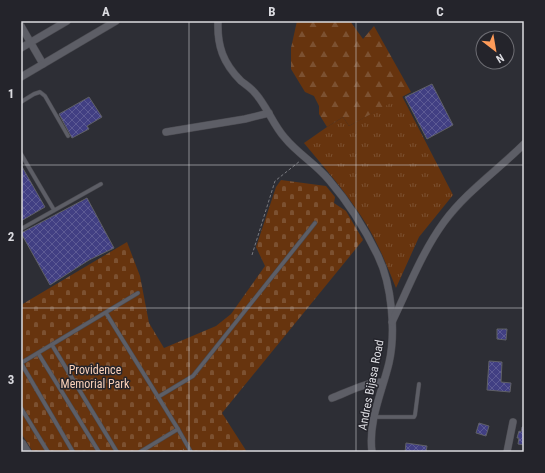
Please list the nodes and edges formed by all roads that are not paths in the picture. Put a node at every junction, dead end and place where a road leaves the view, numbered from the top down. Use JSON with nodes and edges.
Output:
{"nodes":[{"id":1,"x":25,"y":21,"type":"edge"},
{"id":2,"x":67,"y":21,"type":"edge"},
{"id":3,"x":116,"y":21,"type":"edge"},
{"id":4,"x":218,"y":21,"type":"edge"},
{"id":5,"x":21,"y":24,"type":"edge"},
{"id":6,"x":31,"y":42,"type":"junction"},
{"id":7,"x":21,"y":48,"type":"edge"},
{"id":8,"x":43,"y":64,"type":"junction"},
{"id":9,"x":21,"y":77,"type":"edge"},
{"id":10,"x":21,"y":102,"type":"edge"},
{"id":11,"x":269,"y":113,"type":"junction"},
{"id":12,"x":166,"y":132,"type":"dead end"},
{"id":13,"x":68,"y":136,"type":"dead end"},
{"id":14,"x":524,"y":144,"type":"edge"},
{"id":15,"x":21,"y":154,"type":"edge"},
{"id":16,"x":101,"y":184,"type":"dead end"},
{"id":17,"x":54,"y":210,"type":"junction"},
{"id":18,"x":315,"y":223,"type":"dead end"},
{"id":19,"x":21,"y":229,"type":"edge"},
{"id":20,"x":138,"y":293,"type":"dead end"},
{"id":21,"x":106,"y":313,"type":"junction"},
{"id":22,"x":392,"y":322,"type":"junction"},
{"id":23,"x":52,"y":345,"type":"junction"},
{"id":24,"x":38,"y":353,"type":"junction"},
{"id":25,"x":21,"y":363,"type":"edge"},
{"id":26,"x":383,"y":382,"type":"junction"},
{"id":27,"x":419,"y":384,"type":"dead end"},
{"id":28,"x":158,"y":397,"type":"junction"},
{"id":29,"x":332,"y":398,"type":"dead end"},
{"id":30,"x":21,"y":408,"type":"edge"},
{"id":31,"x":374,"y":417,"type":"junction"},
{"id":32,"x":513,"y":422,"type":"dead end"},
{"id":33,"x":178,"y":429,"type":"junction"},
{"id":34,"x":21,"y":444,"type":"edge"},
{"id":35,"x":26,"y":452,"type":"edge"},
{"id":36,"x":48,"y":452,"type":"edge"},
{"id":37,"x":73,"y":452,"type":"edge"},
{"id":38,"x":98,"y":452,"type":"edge"},
{"id":39,"x":117,"y":452,"type":"edge"},
{"id":40,"x":140,"y":452,"type":"edge"},
{"id":41,"x":191,"y":452,"type":"edge"},
{"id":42,"x":372,"y":452,"type":"edge"},
{"id":43,"x":507,"y":452,"type":"edge"}],
"edges":[{"from":1,"to":5,"type":"street"},
{"from":2,"to":6,"type":"street"},
{"from":3,"to":8,"type":"street"},
{"from":4,"to":11,"type":"street","name":"Andres Bijasa Road"},
{"from":5,"to":6,"type":"street"},
{"from":6,"to":7,"type":"street"},
{"from":6,"to":8,"type":"street"},
{"from":8,"to":9,"type":"street"},
{"from":10,"to":13,"type":"lane"},
{"from":11,"to":12,"type":"street"},
{"from":11,"to":22,"type":"street","name":"Andres Bijasa Road"},
{"from":14,"to":22,"type":"street"},
{"from":15,"to":17,"type":"lane"},
{"from":16,"to":17,"type":"lane"},
{"from":17,"to":19,"type":"lane"},
{"from":18,"to":28,"type":"lane"},
{"from":20,"to":21,"type":"lane"},
{"from":21,"to":23,"type":"lane"},
{"from":21,"to":28,"type":"lane"},
{"from":22,"to":26,"type":"street","name":"Andres Bijasa Road"},
{"from":23,"to":24,"type":"lane"},
{"from":23,"to":39,"type":"lane"},
{"from":24,"to":25,"type":"lane"},
{"from":24,"to":38,"type":"lane"},
{"from":25,"to":37,"type":"lane"},
{"from":26,"to":29,"type":"street"},
{"from":26,"to":31,"type":"street","name":"Andres Bijasa Road"},
{"from":27,"to":31,"type":"lane"},
{"from":28,"to":33,"type":"lane"},
{"from":30,"to":36,"type":"lane"},
{"from":31,"to":42,"type":"street","name":"Andres Bijasa Road"},
{"from":32,"to":43,"type":"street"},
{"from":33,"to":40,"type":"lane"},
{"from":33,"to":41,"type":"lane"},
{"from":34,"to":35,"type":"street"}]}
